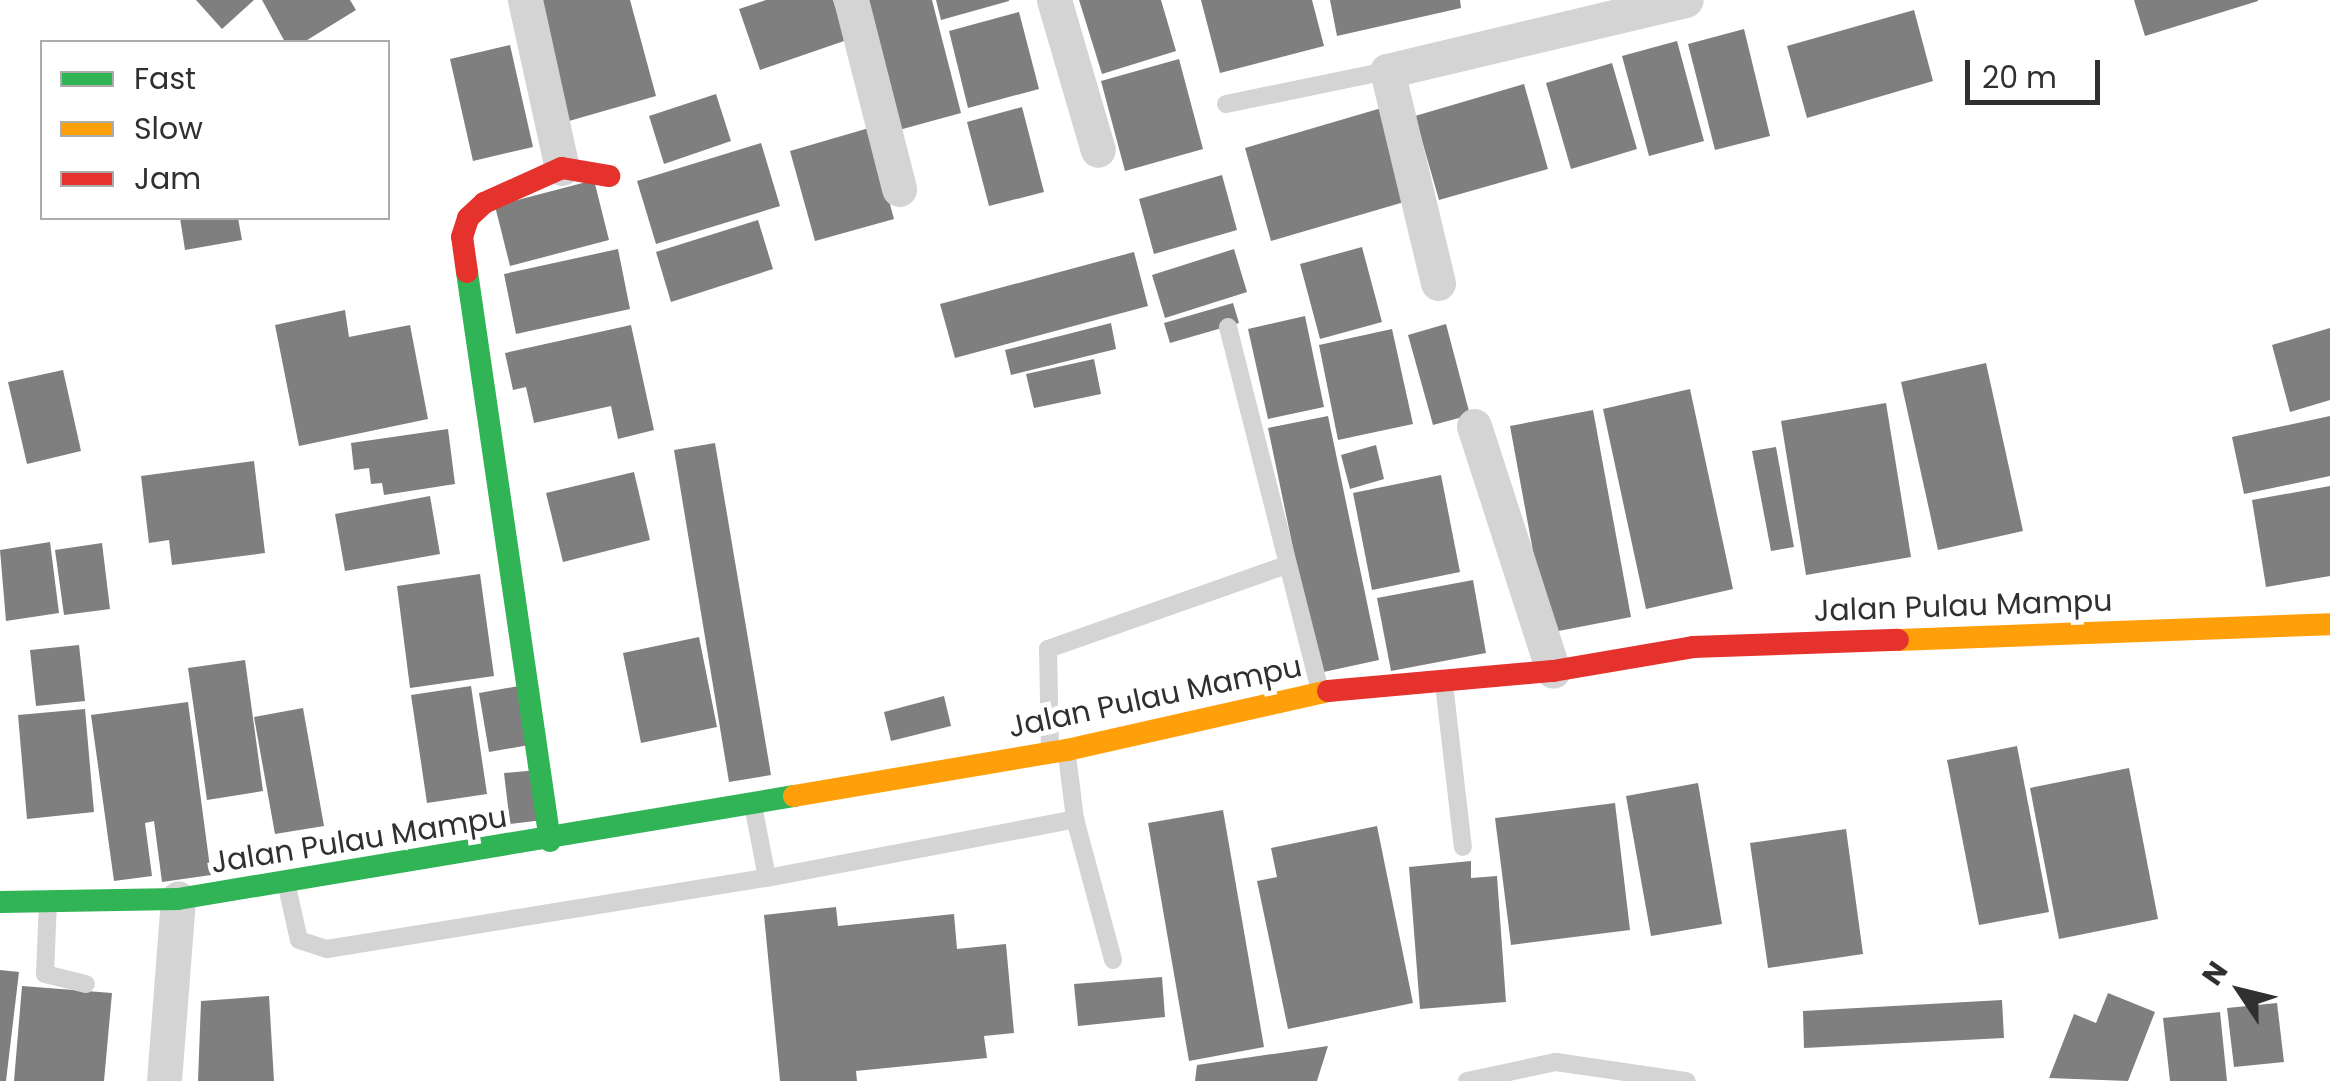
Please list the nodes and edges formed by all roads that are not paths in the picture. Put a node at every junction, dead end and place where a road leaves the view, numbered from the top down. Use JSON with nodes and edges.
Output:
{"nodes":[{"id":1,"x":525,"y":0,"type":"edge"},
{"id":2,"x":851,"y":0,"type":"edge"},
{"id":3,"x":1054,"y":0,"type":"edge"},
{"id":4,"x":1686,"y":0,"type":"edge"},
{"id":5,"x":1387,"y":71,"type":"junction"},
{"id":6,"x":1226,"y":104,"type":"dead end"},
{"id":7,"x":1098,"y":150,"type":"dead end"},
{"id":8,"x":562,"y":168,"type":"junction"},
{"id":9,"x":609,"y":176,"type":"dead end"},
{"id":10,"x":899,"y":189,"type":"dead end"},
{"id":11,"x":1438,"y":283,"type":"dead end"},
{"id":12,"x":1228,"y":327,"type":"dead end"},
{"id":13,"x":1474,"y":426,"type":"dead end"},
{"id":14,"x":1287,"y":565,"type":"junction"},
{"id":15,"x":2330,"y":624,"type":"edge"},
{"id":16,"x":1553,"y":672,"type":"junction"},
{"id":17,"x":1443,"y":679,"type":"junction"},
{"id":18,"x":1320,"y":692,"type":"junction"},
{"id":19,"x":1059,"y":751,"type":"junction"},
{"id":20,"x":754,"y":805,"type":"junction"},
{"id":21,"x":1076,"y":819,"type":"junction"},
{"id":22,"x":550,"y":841,"type":"junction"},
{"id":23,"x":1463,"y":847,"type":"dead end"},
{"id":24,"x":767,"y":878,"type":"junction"},
{"id":25,"x":286,"y":882,"type":"junction"},
{"id":26,"x":48,"y":898,"type":"junction"},
{"id":27,"x":178,"y":898,"type":"junction"},
{"id":28,"x":0,"y":902,"type":"edge"},
{"id":29,"x":1113,"y":960,"type":"dead end"},
{"id":30,"x":86,"y":984,"type":"dead end"},
{"id":31,"x":164,"y":1081,"type":"edge"},
{"id":32,"x":1468,"y":1081,"type":"edge"},
{"id":33,"x":1687,"y":1081,"type":"edge"}],
"edges":[{"from":1,"to":8,"type":"street"},
{"from":2,"to":10,"type":"street"},
{"from":3,"to":7,"type":"street"},
{"from":4,"to":5,"type":"street"},
{"from":5,"to":6,"type":"lane"},
{"from":5,"to":11,"type":"street"},
{"from":8,"to":9,"type":"street"},
{"from":8,"to":22,"type":"street"},
{"from":12,"to":14,"type":"lane"},
{"from":13,"to":16,"type":"street"},
{"from":14,"to":18,"type":"lane"},
{"from":14,"to":19,"type":"lane"},
{"from":15,"to":16,"type":"street","name":"Jalan Pulau Mampu"},
{"from":16,"to":17,"type":"street","name":"Jalan Pulau Mampu"},
{"from":17,"to":18,"type":"street","name":"Jalan Pulau Mampu"},
{"from":17,"to":23,"type":"lane"},
{"from":18,"to":19,"type":"street","name":"Jalan Pulau Mampu"},
{"from":19,"to":20,"type":"street","name":"Jalan Pulau Mampu"},
{"from":19,"to":21,"type":"lane"},
{"from":20,"to":22,"type":"street","name":"Jalan Pulau Mampu"},
{"from":20,"to":24,"type":"lane"},
{"from":21,"to":24,"type":"lane"},
{"from":21,"to":29,"type":"lane"},
{"from":22,"to":25,"type":"street","name":"Jalan Pulau Mampu"},
{"from":24,"to":25,"type":"lane"},
{"from":25,"to":27,"type":"street","name":"Jalan Pulau Mampu"},
{"from":26,"to":27,"type":"street","name":"Jalan Pulau Mampu"},
{"from":26,"to":28,"type":"street","name":"Jalan Pulau Mampu"},
{"from":26,"to":30,"type":"lane"},
{"from":27,"to":31,"type":"street"},
{"from":32,"to":33,"type":"lane"}]}
